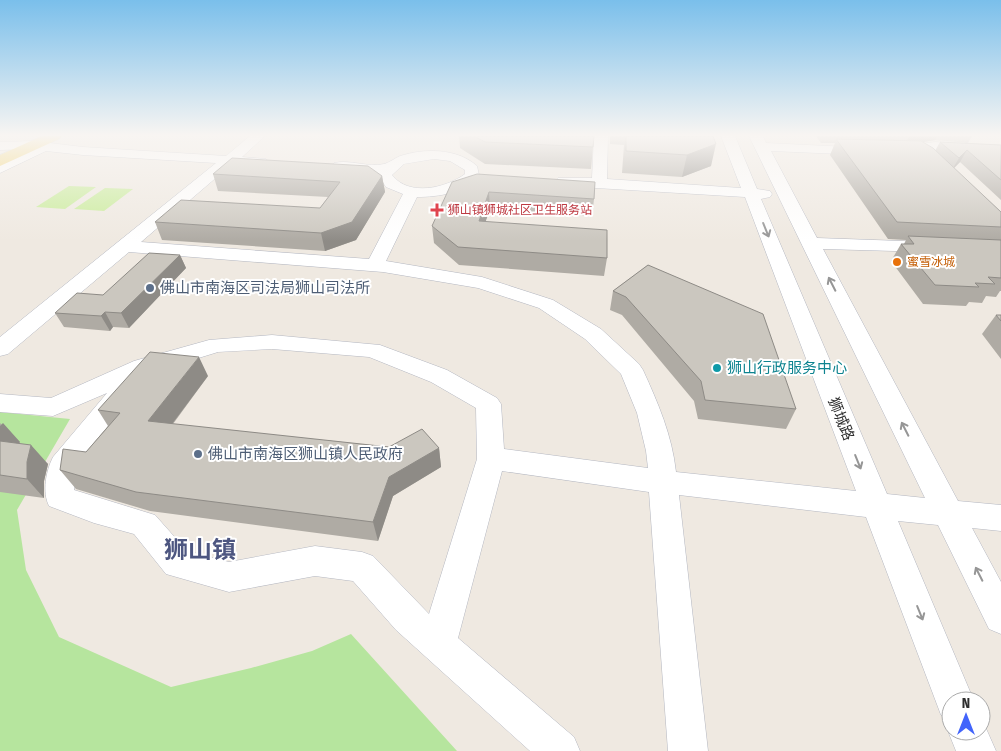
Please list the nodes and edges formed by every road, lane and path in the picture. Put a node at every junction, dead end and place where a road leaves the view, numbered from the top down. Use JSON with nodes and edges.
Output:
{"nodes":[{"id":1,"x":216,"y":171,"type":"edge"},
{"id":2,"x":386,"y":171,"type":"edge"},
{"id":3,"x":472,"y":171,"type":"edge"},
{"id":4,"x":600,"y":171,"type":"edge"},
{"id":5,"x":742,"y":171,"type":"edge"},
{"id":6,"x":774,"y":171,"type":"edge"},
{"id":7,"x":472,"y":175,"type":"junction"},
{"id":8,"x":491,"y":176,"type":"edge"},
{"id":9,"x":550,"y":180,"type":"edge"},
{"id":10,"x":599,"y":184,"type":"junction"},
{"id":11,"x":412,"y":191,"type":"junction"},
{"id":12,"x":751,"y":193,"type":"junction"},
{"id":13,"x":786,"y":196,"type":"junction"},
{"id":14,"x":811,"y":243,"type":"junction"},
{"id":15,"x":125,"y":246,"type":"junction"},
{"id":16,"x":949,"y":248,"type":"edge"},
{"id":17,"x":375,"y":265,"type":"junction"},
{"id":18,"x":0,"y":349,"type":"edge"},
{"id":19,"x":142,"y":367,"type":"junction"},
{"id":20,"x":0,"y":403,"type":"edge"},
{"id":21,"x":491,"y":459,"type":"junction"},
{"id":22,"x":664,"y":482,"type":"junction"},
{"id":23,"x":876,"y":507,"type":"junction"},
{"id":24,"x":948,"y":513,"type":"junction"},
{"id":25,"x":1001,"y":518,"type":"edge"},
{"id":26,"x":1001,"y":618,"type":"edge"},
{"id":27,"x":438,"y":644,"type":"junction"},
{"id":28,"x":951,"y":691,"type":"edge"},
{"id":29,"x":560,"y":751,"type":"edge"},
{"id":30,"x":688,"y":751,"type":"edge"}],
"edges":[{"from":1,"to":15,"type":"street"},
{"from":2,"to":11,"type":"street"},
{"from":3,"to":7,"type":"street"},
{"from":4,"to":10,"type":"street"},
{"from":5,"to":12,"type":"street","name":"狮城路"},
{"from":6,"to":13,"type":"street"},
{"from":7,"to":8,"type":"street"},
{"from":7,"to":11,"type":"street"},
{"from":9,"to":10,"type":"street"},
{"from":10,"to":12,"type":"street"},
{"from":11,"to":17,"type":"street"},
{"from":12,"to":13,"type":"street"},
{"from":12,"to":23,"type":"street","name":"狮城路","one_way":true},
{"from":13,"to":14,"type":"street"},
{"from":14,"to":16,"type":"street"},
{"from":24,"to":14,"type":"street","one_way":true},
{"from":15,"to":17,"type":"street"},
{"from":15,"to":18,"type":"street"},
{"from":17,"to":22,"type":"street"},
{"from":19,"to":20,"type":"street"},
{"from":19,"to":21,"type":"street"},
{"from":19,"to":27,"type":"street"},
{"from":21,"to":22,"type":"street"},
{"from":21,"to":27,"type":"street"},
{"from":22,"to":23,"type":"street"},
{"from":22,"to":30,"type":"street"},
{"from":23,"to":24,"type":"street"},
{"from":23,"to":28,"type":"street","name":"狮城路","one_way":true},
{"from":24,"to":25,"type":"street"},
{"from":26,"to":24,"type":"street","one_way":true},
{"from":27,"to":29,"type":"street"}]}
